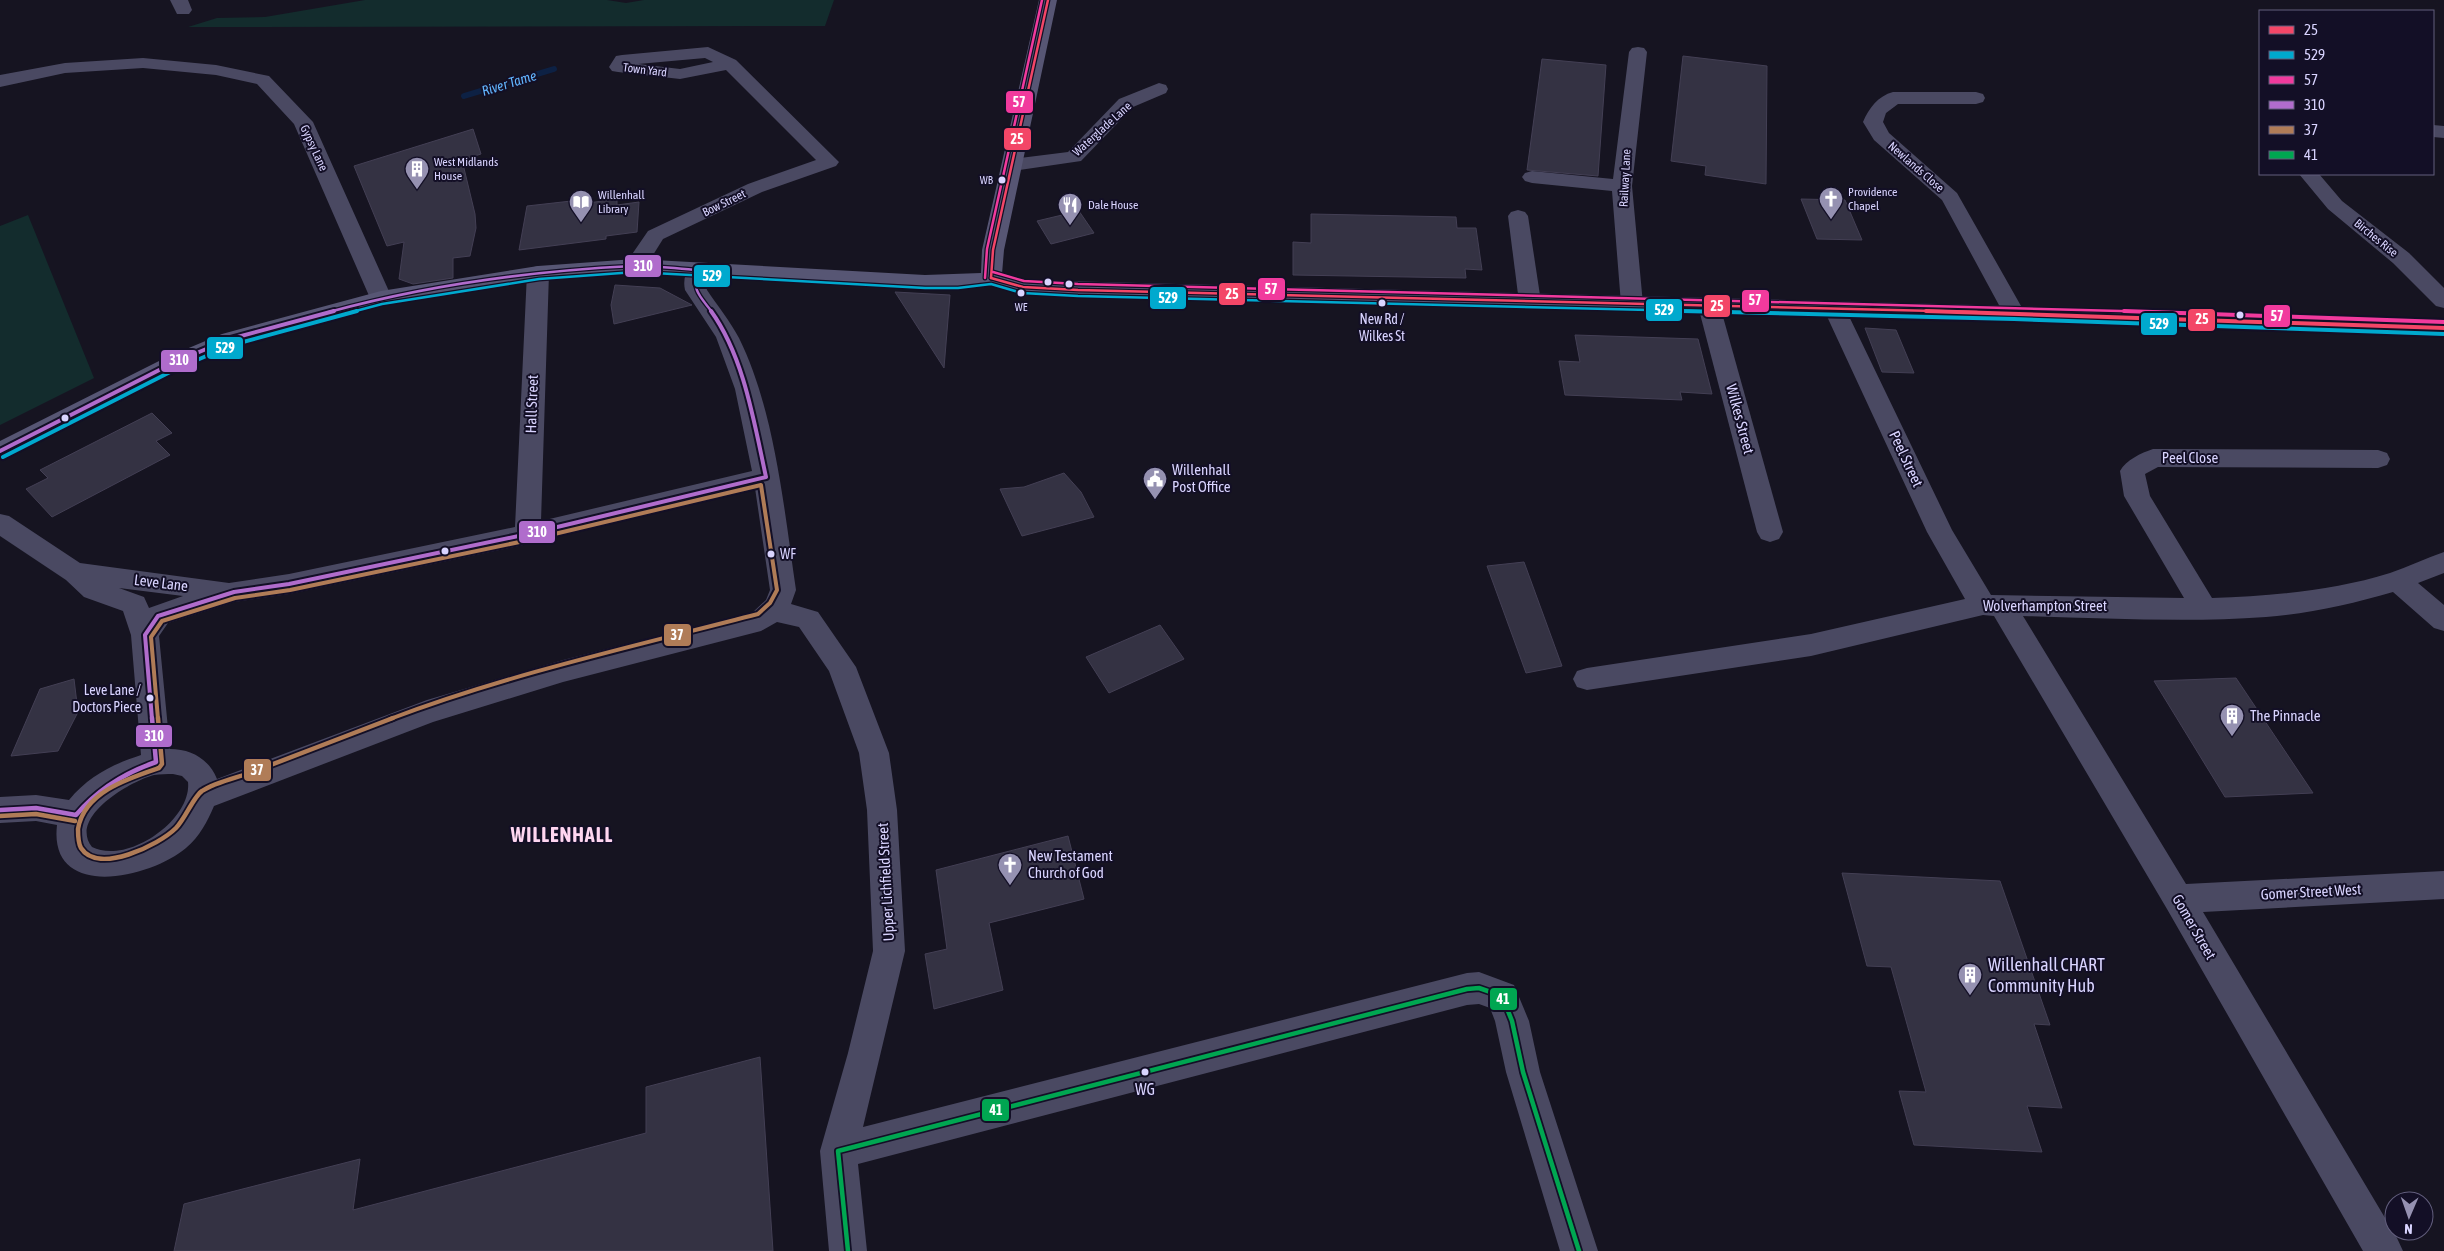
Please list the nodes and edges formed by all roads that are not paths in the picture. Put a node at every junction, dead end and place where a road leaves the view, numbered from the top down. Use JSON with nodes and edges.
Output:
{"nodes":[{"id":1,"x":1048,"y":8,"type":"edge"},
{"id":2,"x":1638,"y":52,"type":"dead end"},
{"id":3,"x":730,"y":64,"type":"junction"},
{"id":4,"x":0,"y":80,"type":"edge"},
{"id":5,"x":1159,"y":90,"type":"dead end"},
{"id":6,"x":1976,"y":98,"type":"dead end"},
{"id":7,"x":830,"y":162,"type":"joint"},
{"id":8,"x":1013,"y":165,"type":"junction"},
{"id":9,"x":2310,"y":175,"type":"edge"},
{"id":10,"x":1532,"y":177,"type":"dead end"},
{"id":11,"x":1622,"y":186,"type":"junction"},
{"id":12,"x":1518,"y":216,"type":"dead end"},
{"id":13,"x":635,"y":266,"type":"junction"},
{"id":14,"x":698,"y":270,"type":"junction"},
{"id":15,"x":538,"y":273,"type":"junction"},
{"id":16,"x":991,"y":278,"type":"junction"},
{"id":17,"x":381,"y":298,"type":"junction"},
{"id":18,"x":2444,"y":301,"type":"edge"},
{"id":19,"x":1530,"y":302,"type":"junction"},
{"id":20,"x":1632,"y":304,"type":"junction"},
{"id":21,"x":1709,"y":306,"type":"junction"},
{"id":22,"x":1836,"y":310,"type":"junction"},
{"id":23,"x":2014,"y":313,"type":"junction"},
{"id":24,"x":2444,"y":328,"type":"edge"},
{"id":25,"x":0,"y":451,"type":"edge"},
{"id":26,"x":2378,"y":459,"type":"dead end"},
{"id":27,"x":766,"y":477,"type":"junction"},
{"id":28,"x":0,"y":523,"type":"edge"},
{"id":29,"x":1770,"y":532,"type":"dead end"},
{"id":30,"x":528,"y":534,"type":"junction"},
{"id":31,"x":2444,"y":562,"type":"edge"},
{"id":32,"x":76,"y":573,"type":"junction"},
{"id":33,"x":2397,"y":581,"type":"junction"},
{"id":34,"x":234,"y":592,"type":"junction"},
{"id":35,"x":1992,"y":605,"type":"junction"},
{"id":36,"x":2204,"y":609,"type":"junction"},
{"id":37,"x":774,"y":611,"type":"junction"},
{"id":38,"x":2444,"y":620,"type":"edge"},
{"id":39,"x":145,"y":635,"type":"junction"},
{"id":40,"x":1587,"y":679,"type":"dead end"},
{"id":41,"x":156,"y":762,"type":"junction"},
{"id":42,"x":204,"y":797,"type":"junction"},
{"id":43,"x":0,"y":810,"type":"edge"},
{"id":44,"x":76,"y":815,"type":"junction"},
{"id":45,"x":2444,"y":885,"type":"edge"},
{"id":46,"x":2178,"y":899,"type":"junction"},
{"id":47,"x":838,"y":1150,"type":"junction"},
{"id":48,"x":848,"y":1251,"type":"edge"},
{"id":49,"x":1579,"y":1251,"type":"edge"},
{"id":50,"x":2384,"y":1251,"type":"edge"}],
"edges":[{"from":1,"to":8,"type":"main road"},
{"from":2,"to":11,"type":"street","name":"Railway Lane"},
{"from":3,"to":3,"type":"street","name":"Town Yard"},
{"from":3,"to":7,"type":"street","name":"Town Yard"},
{"from":4,"to":17,"type":"street","name":"Gypsy Lane"},
{"from":5,"to":8,"type":"street","name":"Waterglade Lane"},
{"from":6,"to":23,"type":"street","name":"Newlands Close"},
{"from":7,"to":13,"type":"street","name":"Bow Street"},
{"from":8,"to":16,"type":"main road"},
{"from":9,"to":18,"type":"street","name":"Birches Rise"},
{"from":10,"to":11,"type":"street"},
{"from":11,"to":20,"type":"street","name":"Railway Lane"},
{"from":12,"to":19,"type":"street"},
{"from":13,"to":14,"type":"main road"},
{"from":13,"to":15,"type":"main road"},
{"from":14,"to":16,"type":"main road"},
{"from":14,"to":27,"type":"street"},
{"from":15,"to":17,"type":"main road"},
{"from":15,"to":30,"type":"street","name":"Hall Street"},
{"from":16,"to":19,"type":"main road"},
{"from":17,"to":25,"type":"main road"},
{"from":19,"to":20,"type":"main road"},
{"from":20,"to":21,"type":"main road"},
{"from":21,"to":22,"type":"main road"},
{"from":21,"to":29,"type":"street","name":"Wilkes Street"},
{"from":22,"to":23,"type":"main road"},
{"from":22,"to":35,"type":"street","name":"Peel Street"},
{"from":23,"to":24,"type":"main road"},
{"from":26,"to":36,"type":"street","name":"Peel Close"},
{"from":27,"to":30,"type":"street"},
{"from":27,"to":37,"type":"street"},
{"from":28,"to":32,"type":"street","name":"Leve Lane"},
{"from":30,"to":34,"type":"street"},
{"from":31,"to":33,"type":"street","name":"Wolverhampton Street"},
{"from":32,"to":34,"type":"street","name":"Leve Lane"},
{"from":32,"to":39,"type":"street","name":"Leve Lane"},
{"from":33,"to":36,"type":"street","name":"Wolverhampton Street"},
{"from":33,"to":38,"type":"street"},
{"from":34,"to":39,"type":"street","name":"Leve Lane"},
{"from":35,"to":36,"type":"street","name":"Wolverhampton Street"},
{"from":35,"to":40,"type":"street","name":"Wolverhampton Street"},
{"from":35,"to":46,"type":"street","name":"Gomer Street"},
{"from":37,"to":42,"type":"street"},
{"from":37,"to":47,"type":"street","name":"Upper Lichfield Street"},
{"from":39,"to":41,"type":"street","name":"Leve Lane"},
{"from":41,"to":42,"type":"street"},
{"from":41,"to":44,"type":"street"},
{"from":42,"to":44,"type":"street"},
{"from":43,"to":44,"type":"street"},
{"from":45,"to":46,"type":"street","name":"Gomer Street West"},
{"from":46,"to":50,"type":"street","name":"Gomer Street"},
{"from":47,"to":48,"type":"street","name":"Upper Lichfield Street"},
{"from":47,"to":49,"type":"street"}]}
